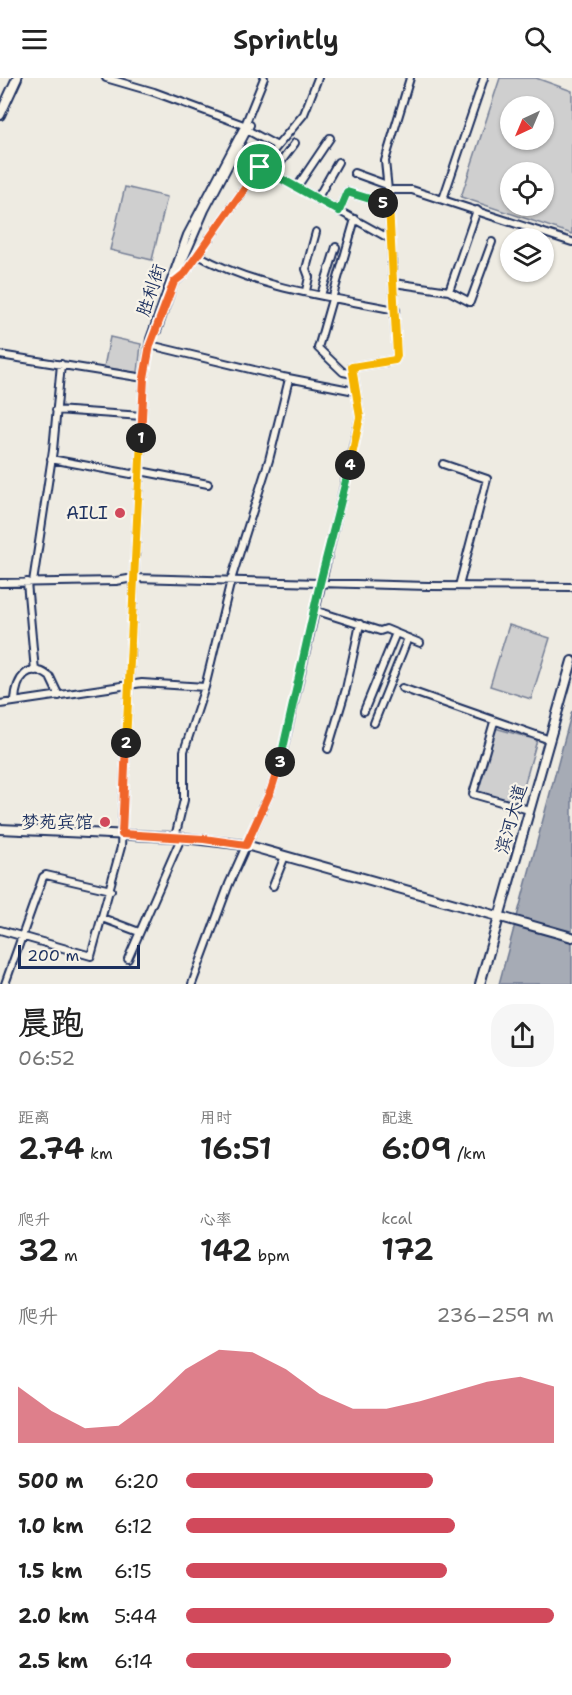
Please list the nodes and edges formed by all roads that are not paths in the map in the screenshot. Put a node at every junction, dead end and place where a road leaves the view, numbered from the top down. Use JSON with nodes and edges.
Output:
{"nodes":[{"id":1,"x":17,"y":78,"type":"edge"},
{"id":2,"x":106,"y":78,"type":"edge"},
{"id":3,"x":266,"y":78,"type":"edge"},
{"id":4,"x":318,"y":78,"type":"edge"},
{"id":5,"x":410,"y":78,"type":"edge"},
{"id":6,"x":484,"y":78,"type":"edge"},
{"id":7,"x":0,"y":115,"type":"edge"},
{"id":8,"x":247,"y":128,"type":"junction"},
{"id":9,"x":330,"y":138,"type":"dead end"},
{"id":10,"x":295,"y":143,"type":"dead end"},
{"id":11,"x":277,"y":146,"type":"junction"},
{"id":12,"x":338,"y":162,"type":"dead end"},
{"id":13,"x":260,"y":167,"type":"junction"},
{"id":14,"x":354,"y":173,"type":"dead end"},
{"id":15,"x":272,"y":174,"type":"junction"},
{"id":16,"x":297,"y":187,"type":"junction"},
{"id":17,"x":388,"y":187,"type":"junction"},
{"id":18,"x":317,"y":199,"type":"junction"},
{"id":19,"x":443,"y":199,"type":"junction"},
{"id":20,"x":389,"y":205,"type":"junction"},
{"id":21,"x":477,"y":210,"type":"junction"},
{"id":22,"x":339,"y":211,"type":"junction"},
{"id":23,"x":355,"y":219,"type":"junction"},
{"id":24,"x":316,"y":232,"type":"dead end"},
{"id":25,"x":390,"y":238,"type":"junction"},
{"id":26,"x":492,"y":242,"type":"dead end"},
{"id":27,"x":572,"y":242,"type":"edge"},
{"id":28,"x":336,"y":248,"type":"dead end"},
{"id":29,"x":198,"y":255,"type":"junction"},
{"id":30,"x":174,"y":282,"type":"junction"},
{"id":31,"x":394,"y":283,"type":"junction"},
{"id":32,"x":306,"y":291,"type":"junction"},
{"id":33,"x":449,"y":291,"type":"junction"},
{"id":34,"x":321,"y":295,"type":"junction"},
{"id":35,"x":333,"y":298,"type":"junction"},
{"id":36,"x":396,"y":310,"type":"junction"},
{"id":37,"x":150,"y":345,"type":"junction"},
{"id":38,"x":0,"y":355,"type":"edge"},
{"id":39,"x":61,"y":364,"type":"junction"},
{"id":40,"x":353,"y":374,"type":"junction"},
{"id":41,"x":144,"y":378,"type":"junction"},
{"id":42,"x":289,"y":379,"type":"junction"},
{"id":43,"x":355,"y":391,"type":"junction"},
{"id":44,"x":56,"y":410,"type":"junction"},
{"id":45,"x":142,"y":416,"type":"junction"},
{"id":46,"x":51,"y":459,"type":"junction"},
{"id":47,"x":444,"y":464,"type":"dead end"},
{"id":48,"x":140,"y":471,"type":"junction"},
{"id":49,"x":208,"y":484,"type":"dead end"},
{"id":50,"x":134,"y":578,"type":"junction"},
{"id":51,"x":231,"y":580,"type":"junction"},
{"id":52,"x":30,"y":582,"type":"junction"},
{"id":53,"x":0,"y":583,"type":"edge"},
{"id":54,"x":320,"y":583,"type":"junction"},
{"id":55,"x":459,"y":586,"type":"junction"},
{"id":56,"x":572,"y":587,"type":"edge"},
{"id":57,"x":314,"y":610,"type":"junction"},
{"id":58,"x":360,"y":624,"type":"junction"},
{"id":59,"x":396,"y":633,"type":"junction"},
{"id":60,"x":408,"y":638,"type":"junction"},
{"id":61,"x":420,"y":643,"type":"dead end"},
{"id":62,"x":572,"y":661,"type":"edge"},
{"id":63,"x":35,"y":671,"type":"junction"},
{"id":64,"x":128,"y":687,"type":"junction"},
{"id":65,"x":205,"y":687,"type":"junction"},
{"id":66,"x":402,"y":688,"type":"dead end"},
{"id":67,"x":59,"y":696,"type":"junction"},
{"id":68,"x":15,"y":701,"type":"junction"},
{"id":69,"x":0,"y":704,"type":"edge"},
{"id":70,"x":364,"y":711,"type":"dead end"},
{"id":71,"x":494,"y":722,"type":"junction"},
{"id":72,"x":374,"y":723,"type":"dead end"},
{"id":73,"x":550,"y":740,"type":"junction"},
{"id":74,"x":328,"y":749,"type":"dead end"},
{"id":75,"x":529,"y":810,"type":"junction"},
{"id":76,"x":0,"y":829,"type":"edge"},
{"id":77,"x":122,"y":834,"type":"junction"},
{"id":78,"x":178,"y":837,"type":"junction"},
{"id":79,"x":246,"y":845,"type":"junction"},
{"id":80,"x":285,"y":856,"type":"junction"},
{"id":81,"x":273,"y":886,"type":"dead end"},
{"id":82,"x":111,"y":890,"type":"junction"},
{"id":83,"x":102,"y":918,"type":"junction"},
{"id":84,"x":499,"y":918,"type":"junction"},
{"id":85,"x":0,"y":930,"type":"edge"},
{"id":86,"x":140,"y":932,"type":"junction"},
{"id":87,"x":22,"y":936,"type":"junction"},
{"id":88,"x":572,"y":937,"type":"edge"},
{"id":89,"x":128,"y":959,"type":"dead end"},
{"id":90,"x":5,"y":984,"type":"edge"},
{"id":91,"x":192,"y":984,"type":"edge"},
{"id":92,"x":480,"y":984,"type":"edge"}],
"edges":[{"from":1,"to":7,"type":"main road"},
{"from":2,"to":8,"type":"street"},
{"from":3,"to":8,"type":"street","name":"胜利街"},
{"from":4,"to":11,"type":"street"},
{"from":5,"to":17,"type":"street"},
{"from":6,"to":19,"type":"street"},
{"from":8,"to":11,"type":"street"},
{"from":8,"to":30,"type":"street","name":"胜利街"},
{"from":8,"to":37,"type":"street","name":"胜利街"},
{"from":9,"to":16,"type":"street"},
{"from":10,"to":15,"type":"street"},
{"from":11,"to":13,"type":"street"},
{"from":12,"to":18,"type":"street"},
{"from":13,"to":15,"type":"street"},
{"from":13,"to":29,"type":"street"},
{"from":14,"to":17,"type":"street"},
{"from":15,"to":16,"type":"street"},
{"from":16,"to":18,"type":"street"},
{"from":17,"to":19,"type":"street"},
{"from":17,"to":20,"type":"street"},
{"from":18,"to":22,"type":"street"},
{"from":19,"to":21,"type":"street"},
{"from":20,"to":22,"type":"street"},
{"from":20,"to":25,"type":"street"},
{"from":21,"to":27,"type":"street"},
{"from":21,"to":33,"type":"street"},
{"from":22,"to":23,"type":"street"},
{"from":23,"to":25,"type":"street"},
{"from":23,"to":35,"type":"street"},
{"from":24,"to":32,"type":"street"},
{"from":25,"to":31,"type":"street"},
{"from":26,"to":33,"type":"street"},
{"from":28,"to":34,"type":"street"},
{"from":29,"to":30,"type":"street"},
{"from":29,"to":32,"type":"street"},
{"from":30,"to":37,"type":"street","name":"胜利街"},
{"from":31,"to":33,"type":"street"},
{"from":31,"to":36,"type":"street"},
{"from":32,"to":34,"type":"street"},
{"from":34,"to":35,"type":"street"},
{"from":35,"to":36,"type":"street"},
{"from":35,"to":40,"type":"street"},
{"from":36,"to":40,"type":"street"},
{"from":37,"to":41,"type":"street"},
{"from":37,"to":42,"type":"street"},
{"from":38,"to":39,"type":"street"},
{"from":39,"to":41,"type":"street"},
{"from":39,"to":44,"type":"street"},
{"from":40,"to":43,"type":"street"},
{"from":41,"to":45,"type":"street"},
{"from":42,"to":43,"type":"street"},
{"from":42,"to":51,"type":"street"},
{"from":43,"to":54,"type":"street"},
{"from":44,"to":45,"type":"street"},
{"from":44,"to":46,"type":"street"},
{"from":45,"to":48,"type":"street"},
{"from":46,"to":48,"type":"street"},
{"from":46,"to":52,"type":"street"},
{"from":47,"to":55,"type":"street"},
{"from":48,"to":49,"type":"street"},
{"from":48,"to":50,"type":"street"},
{"from":50,"to":51,"type":"street"},
{"from":50,"to":52,"type":"street"},
{"from":50,"to":64,"type":"street"},
{"from":51,"to":54,"type":"street"},
{"from":51,"to":65,"type":"street"},
{"from":52,"to":53,"type":"street"},
{"from":52,"to":63,"type":"street"},
{"from":54,"to":55,"type":"street"},
{"from":54,"to":57,"type":"street"},
{"from":55,"to":56,"type":"street"},
{"from":57,"to":58,"type":"street"},
{"from":57,"to":79,"type":"street"},
{"from":58,"to":59,"type":"street"},
{"from":58,"to":74,"type":"street"},
{"from":59,"to":60,"type":"street"},
{"from":59,"to":70,"type":"street"},
{"from":60,"to":61,"type":"street"},
{"from":60,"to":72,"type":"street"},
{"from":62,"to":73,"type":"main road","name":"滨河大道"},
{"from":63,"to":67,"type":"street"},
{"from":63,"to":68,"type":"street"},
{"from":64,"to":65,"type":"street"},
{"from":64,"to":67,"type":"street"},
{"from":64,"to":77,"type":"street"},
{"from":65,"to":78,"type":"street"},
{"from":66,"to":71,"type":"street"},
{"from":67,"to":68,"type":"street"},
{"from":68,"to":69,"type":"street"},
{"from":71,"to":73,"type":"street"},
{"from":71,"to":75,"type":"street"},
{"from":73,"to":75,"type":"main road","name":"滨河大道"},
{"from":75,"to":84,"type":"main road","name":"滨河大道"},
{"from":76,"to":77,"type":"main road"},
{"from":77,"to":78,"type":"main road"},
{"from":77,"to":82,"type":"street"},
{"from":78,"to":79,"type":"main road"},
{"from":78,"to":86,"type":"street"},
{"from":79,"to":80,"type":"main road"},
{"from":79,"to":91,"type":"street"},
{"from":80,"to":81,"type":"street"},
{"from":80,"to":84,"type":"main road"},
{"from":82,"to":83,"type":"street"},
{"from":82,"to":87,"type":"street"},
{"from":83,"to":86,"type":"street"},
{"from":83,"to":87,"type":"street"},
{"from":84,"to":88,"type":"main road"},
{"from":84,"to":92,"type":"main road","name":"滨河大道"},
{"from":85,"to":87,"type":"street"},
{"from":86,"to":89,"type":"street"},
{"from":87,"to":90,"type":"street"}]}
